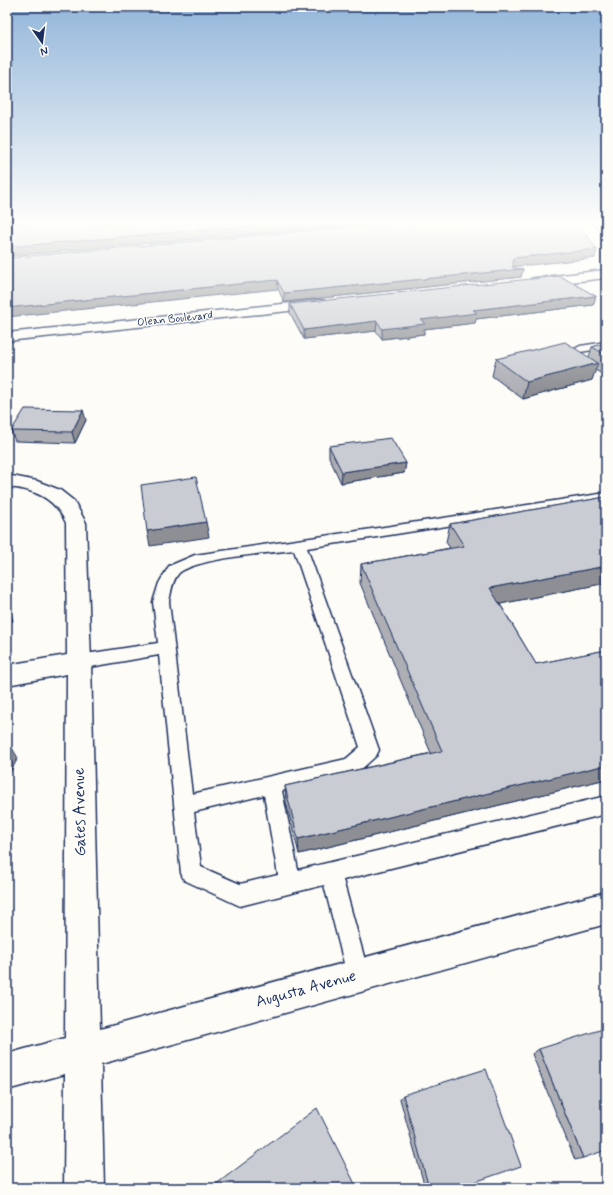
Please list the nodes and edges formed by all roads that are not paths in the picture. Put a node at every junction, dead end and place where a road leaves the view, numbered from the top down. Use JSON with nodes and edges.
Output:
{"nodes":[{"id":1,"x":560,"y":279,"type":"edge"},
{"id":2,"x":519,"y":283,"type":"edge"},
{"id":3,"x":330,"y":303,"type":"edge"},
{"id":4,"x":7,"y":337,"type":"edge"},
{"id":5,"x":606,"y":345,"type":"edge"},
{"id":6,"x":580,"y":349,"type":"dead end"},
{"id":7,"x":7,"y":481,"type":"edge"},
{"id":8,"x":606,"y":497,"type":"edge"},
{"id":9,"x":299,"y":544,"type":"junction"},
{"id":10,"x":166,"y":648,"type":"junction"},
{"id":11,"x":78,"y":662,"type":"junction"},
{"id":12,"x":7,"y":675,"type":"edge"},
{"id":13,"x":271,"y":784,"type":"junction"},
{"id":14,"x":183,"y":805,"type":"junction"},
{"id":15,"x":606,"y":805,"type":"edge"},
{"id":16,"x":331,"y":873,"type":"junction"},
{"id":17,"x":290,"y":882,"type":"junction"},
{"id":18,"x":606,"y":908,"type":"edge"},
{"id":19,"x":358,"y":976,"type":"junction"},
{"id":20,"x":83,"y":1050,"type":"junction"},
{"id":21,"x":7,"y":1072,"type":"edge"},
{"id":22,"x":84,"y":1188,"type":"edge"}],
"edges":[{"from":1,"to":2,"type":"street"},
{"from":3,"to":4,"type":"street","name":"Olean Boulevard"},
{"from":5,"to":6,"type":"lane"},
{"from":7,"to":11,"type":"street","name":"Gates Avenue"},
{"from":8,"to":9,"type":"lane"},
{"from":9,"to":10,"type":"lane"},
{"from":9,"to":13,"type":"lane"},
{"from":10,"to":11,"type":"lane"},
{"from":10,"to":14,"type":"lane"},
{"from":11,"to":12,"type":"street"},
{"from":11,"to":20,"type":"street","name":"Gates Avenue"},
{"from":13,"to":14,"type":"lane"},
{"from":13,"to":17,"type":"lane"},
{"from":14,"to":17,"type":"lane"},
{"from":15,"to":16,"type":"lane"},
{"from":16,"to":17,"type":"lane"},
{"from":16,"to":19,"type":"lane"},
{"from":18,"to":19,"type":"street","name":"Augusta Avenue"},
{"from":19,"to":20,"type":"street","name":"Augusta Avenue"},
{"from":20,"to":21,"type":"street","name":"Augusta Avenue"},
{"from":20,"to":22,"type":"street","name":"Gates Avenue"}]}
